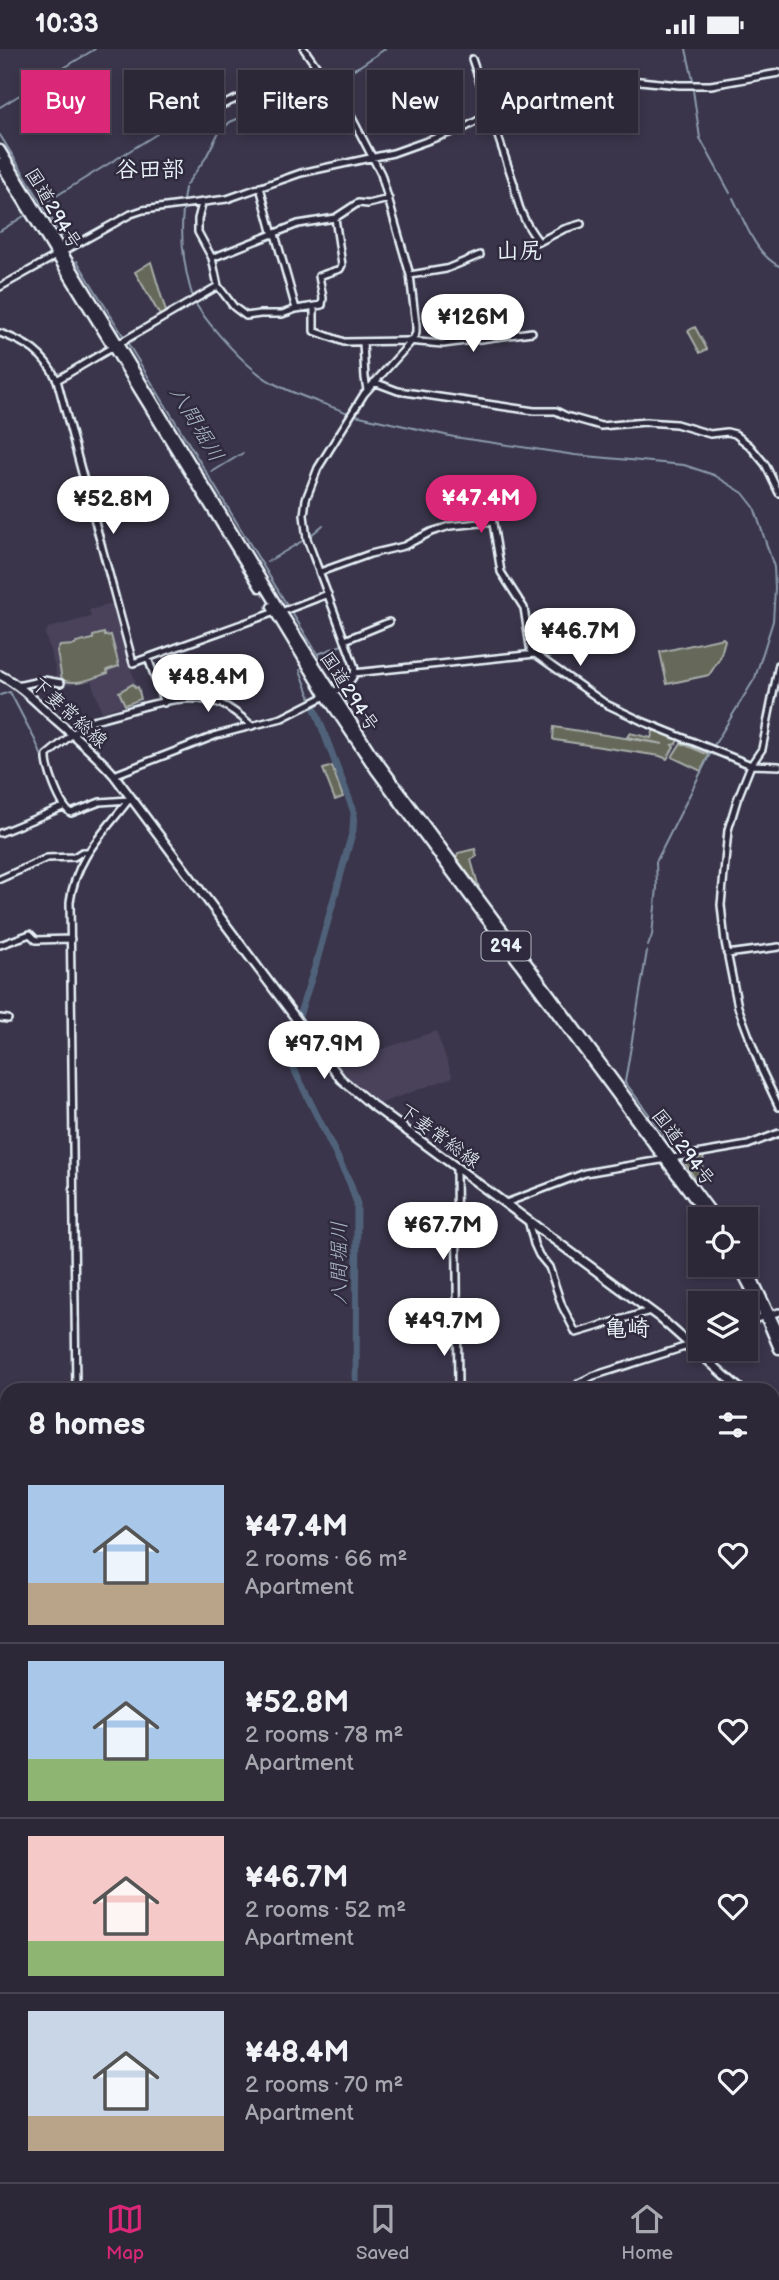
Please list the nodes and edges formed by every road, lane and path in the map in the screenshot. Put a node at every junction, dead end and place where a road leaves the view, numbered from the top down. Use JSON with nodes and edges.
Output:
{"nodes":[{"id":1,"x":304,"y":49,"type":"edge"},
{"id":2,"x":472,"y":59,"type":"dead end"},
{"id":3,"x":318,"y":68,"type":"junction"},
{"id":4,"x":477,"y":73,"type":"edge"},
{"id":5,"x":779,"y":73,"type":"edge"},
{"id":6,"x":638,"y":80,"type":"edge"},
{"id":7,"x":224,"y":104,"type":"edge"},
{"id":8,"x":477,"y":121,"type":"edge"},
{"id":9,"x":497,"y":133,"type":"edge"},
{"id":10,"x":0,"y":150,"type":"edge"},
{"id":11,"x":373,"y":158,"type":"junction"},
{"id":12,"x":0,"y":163,"type":"edge"},
{"id":13,"x":260,"y":187,"type":"junction"},
{"id":14,"x":389,"y":199,"type":"junction"},
{"id":15,"x":202,"y":204,"type":"junction"},
{"id":16,"x":335,"y":218,"type":"junction"},
{"id":17,"x":581,"y":224,"type":"dead end"},
{"id":18,"x":274,"y":234,"type":"junction"},
{"id":19,"x":60,"y":255,"type":"junction"},
{"id":20,"x":480,"y":255,"type":"dead end"},
{"id":21,"x":212,"y":258,"type":"junction"},
{"id":22,"x":411,"y":275,"type":"junction"},
{"id":23,"x":218,"y":286,"type":"junction"},
{"id":24,"x":0,"y":287,"type":"edge"},
{"id":25,"x":314,"y":307,"type":"junction"},
{"id":26,"x":296,"y":309,"type":"junction"},
{"id":27,"x":532,"y":332,"type":"dead end"},
{"id":28,"x":0,"y":333,"type":"edge"},
{"id":29,"x":412,"y":341,"type":"junction"},
{"id":30,"x":363,"y":342,"type":"junction"},
{"id":31,"x":120,"y":343,"type":"junction"},
{"id":32,"x":57,"y":380,"type":"junction"},
{"id":33,"x":374,"y":382,"type":"junction"},
{"id":34,"x":367,"y":390,"type":"junction"},
{"id":35,"x":779,"y":493,"type":"edge"},
{"id":36,"x":490,"y":505,"type":"dead end"},
{"id":37,"x":492,"y":522,"type":"junction"},
{"id":38,"x":320,"y":572,"type":"junction"},
{"id":39,"x":328,"y":594,"type":"junction"},
{"id":40,"x":278,"y":612,"type":"junction"},
{"id":41,"x":389,"y":622,"type":"dead end"},
{"id":42,"x":345,"y":640,"type":"junction"},
{"id":43,"x":531,"y":653,"type":"junction"},
{"id":44,"x":148,"y":658,"type":"junction"},
{"id":45,"x":779,"y":664,"type":"edge"},
{"id":46,"x":355,"y":673,"type":"junction"},
{"id":47,"x":0,"y":675,"type":"edge"},
{"id":48,"x":61,"y":683,"type":"dead end"},
{"id":49,"x":17,"y":686,"type":"junction"},
{"id":50,"x":329,"y":694,"type":"junction"},
{"id":51,"x":164,"y":703,"type":"junction"},
{"id":52,"x":252,"y":726,"type":"junction"},
{"id":53,"x":73,"y":734,"type":"junction"},
{"id":54,"x":751,"y":765,"type":"junction"},
{"id":55,"x":779,"y":766,"type":"edge"},
{"id":56,"x":114,"y":775,"type":"junction"},
{"id":57,"x":130,"y":798,"type":"junction"},
{"id":58,"x":63,"y":807,"type":"junction"},
{"id":59,"x":0,"y":832,"type":"edge"},
{"id":60,"x":87,"y":852,"type":"junction"},
{"id":61,"x":0,"y":879,"type":"edge"},
{"id":62,"x":71,"y":939,"type":"junction"},
{"id":63,"x":0,"y":945,"type":"edge"},
{"id":64,"x":779,"y":947,"type":"edge"},
{"id":65,"x":727,"y":954,"type":"junction"},
{"id":66,"x":0,"y":1017,"type":"edge"},
{"id":67,"x":8,"y":1019,"type":"dead end"},
{"id":68,"x":779,"y":1107,"type":"edge"},
{"id":69,"x":779,"y":1133,"type":"edge"},
{"id":70,"x":670,"y":1159,"type":"junction"},
{"id":71,"x":456,"y":1167,"type":"junction"},
{"id":72,"x":506,"y":1203,"type":"junction"},
{"id":73,"x":701,"y":1207,"type":"edge"},
{"id":74,"x":708,"y":1207,"type":"edge"},
{"id":75,"x":528,"y":1220,"type":"junction"},
{"id":76,"x":746,"y":1277,"type":"edge"},
{"id":77,"x":752,"y":1277,"type":"edge"},
{"id":78,"x":650,"y":1311,"type":"junction"},
{"id":79,"x":772,"y":1314,"type":"edge"},
{"id":80,"x":779,"y":1334,"type":"edge"},
{"id":81,"x":688,"y":1343,"type":"edge"},
{"id":82,"x":688,"y":1346,"type":"edge"},
{"id":83,"x":779,"y":1349,"type":"edge"},
{"id":84,"x":710,"y":1362,"type":"edge"},
{"id":85,"x":76,"y":1383,"type":"edge"},
{"id":86,"x":458,"y":1383,"type":"edge"},
{"id":87,"x":579,"y":1383,"type":"edge"},
{"id":88,"x":733,"y":1383,"type":"edge"}],
"edges":[{"from":1,"to":3,"type":"street"},
{"from":2,"to":4,"type":"street"},
{"from":3,"to":7,"type":"street"},
{"from":3,"to":11,"type":"street"},
{"from":5,"to":6,"type":"street"},
{"from":8,"to":11,"type":"street"},
{"from":9,"to":17,"type":"street"},
{"from":10,"to":19,"type":"highway","name":"国道294号","number":"294"},
{"from":11,"to":13,"type":"street"},
{"from":11,"to":14,"type":"street"},
{"from":12,"to":19,"type":"highway","name":"国道294号","number":"294"},
{"from":13,"to":15,"type":"street"},
{"from":13,"to":18,"type":"street"},
{"from":14,"to":16,"type":"street"},
{"from":14,"to":22,"type":"street"},
{"from":15,"to":19,"type":"street"},
{"from":15,"to":21,"type":"street"},
{"from":16,"to":18,"type":"street"},
{"from":16,"to":25,"type":"street"},
{"from":18,"to":21,"type":"street"},
{"from":18,"to":26,"type":"street"},
{"from":19,"to":24,"type":"street"},
{"from":19,"to":31,"type":"highway","name":"国道294号","number":"294"},
{"from":20,"to":22,"type":"street"},
{"from":21,"to":23,"type":"street"},
{"from":22,"to":29,"type":"street"},
{"from":23,"to":26,"type":"street"},
{"from":23,"to":31,"type":"street"},
{"from":25,"to":26,"type":"street"},
{"from":25,"to":30,"type":"street"},
{"from":27,"to":29,"type":"street"},
{"from":28,"to":32,"type":"street"},
{"from":29,"to":30,"type":"street"},
{"from":29,"to":33,"type":"street"},
{"from":30,"to":34,"type":"street"},
{"from":31,"to":32,"type":"street"},
{"from":31,"to":40,"type":"highway","name":"国道294号","number":"294"},
{"from":32,"to":44,"type":"street"},
{"from":33,"to":34,"type":"street"},
{"from":33,"to":35,"type":"street"},
{"from":34,"to":38,"type":"street"},
{"from":36,"to":37,"type":"street"},
{"from":37,"to":38,"type":"street"},
{"from":37,"to":43,"type":"street"},
{"from":38,"to":39,"type":"street"},
{"from":39,"to":40,"type":"street"},
{"from":39,"to":42,"type":"street"},
{"from":40,"to":44,"type":"street"},
{"from":40,"to":50,"type":"highway","name":"国道294号","number":"294"},
{"from":41,"to":42,"type":"street"},
{"from":42,"to":46,"type":"street"},
{"from":43,"to":46,"type":"street"},
{"from":43,"to":54,"type":"street"},
{"from":44,"to":51,"type":"street"},
{"from":45,"to":54,"type":"street"},
{"from":46,"to":50,"type":"street"},
{"from":47,"to":49,"type":"main road","name":"下妻常総線"},
{"from":48,"to":49,"type":"street"},
{"from":49,"to":53,"type":"main road","name":"下妻常総線"},
{"from":50,"to":52,"type":"street"},
{"from":50,"to":70,"type":"highway","name":"国道294号","number":"294"},
{"from":51,"to":52,"type":"street"},
{"from":51,"to":53,"type":"street"},
{"from":52,"to":56,"type":"street"},
{"from":53,"to":56,"type":"main road","name":"下妻常総線"},
{"from":53,"to":58,"type":"street"},
{"from":54,"to":55,"type":"street"},
{"from":54,"to":65,"type":"street"},
{"from":56,"to":57,"type":"main road","name":"下妻常総線"},
{"from":57,"to":58,"type":"street"},
{"from":57,"to":60,"type":"street"},
{"from":57,"to":71,"type":"main road","name":"下妻常総線"},
{"from":58,"to":59,"type":"street"},
{"from":60,"to":61,"type":"street"},
{"from":60,"to":62,"type":"street"},
{"from":62,"to":63,"type":"street"},
{"from":62,"to":85,"type":"street"},
{"from":64,"to":65,"type":"street"},
{"from":65,"to":68,"type":"street"},
{"from":66,"to":67,"type":"street"},
{"from":69,"to":70,"type":"street"},
{"from":70,"to":72,"type":"street"},
{"from":70,"to":73,"type":"highway","name":"国道294号","number":"294"},
{"from":70,"to":74,"type":"highway","name":"国道294号","number":"294"},
{"from":71,"to":72,"type":"main road","name":"下妻常総線"},
{"from":71,"to":86,"type":"street"},
{"from":72,"to":75,"type":"main road","name":"下妻常総線"},
{"from":75,"to":78,"type":"main road","name":"下妻常総線"},
{"from":75,"to":78,"type":"street"},
{"from":76,"to":79,"type":"highway"},
{"from":77,"to":79,"type":"highway"},
{"from":78,"to":81,"type":"main road","name":"下妻常総線"},
{"from":79,"to":80,"type":"highway"},
{"from":79,"to":83,"type":"highway"},
{"from":82,"to":87,"type":"street"},
{"from":84,"to":88,"type":"main road","name":"下妻常総線"}]}
